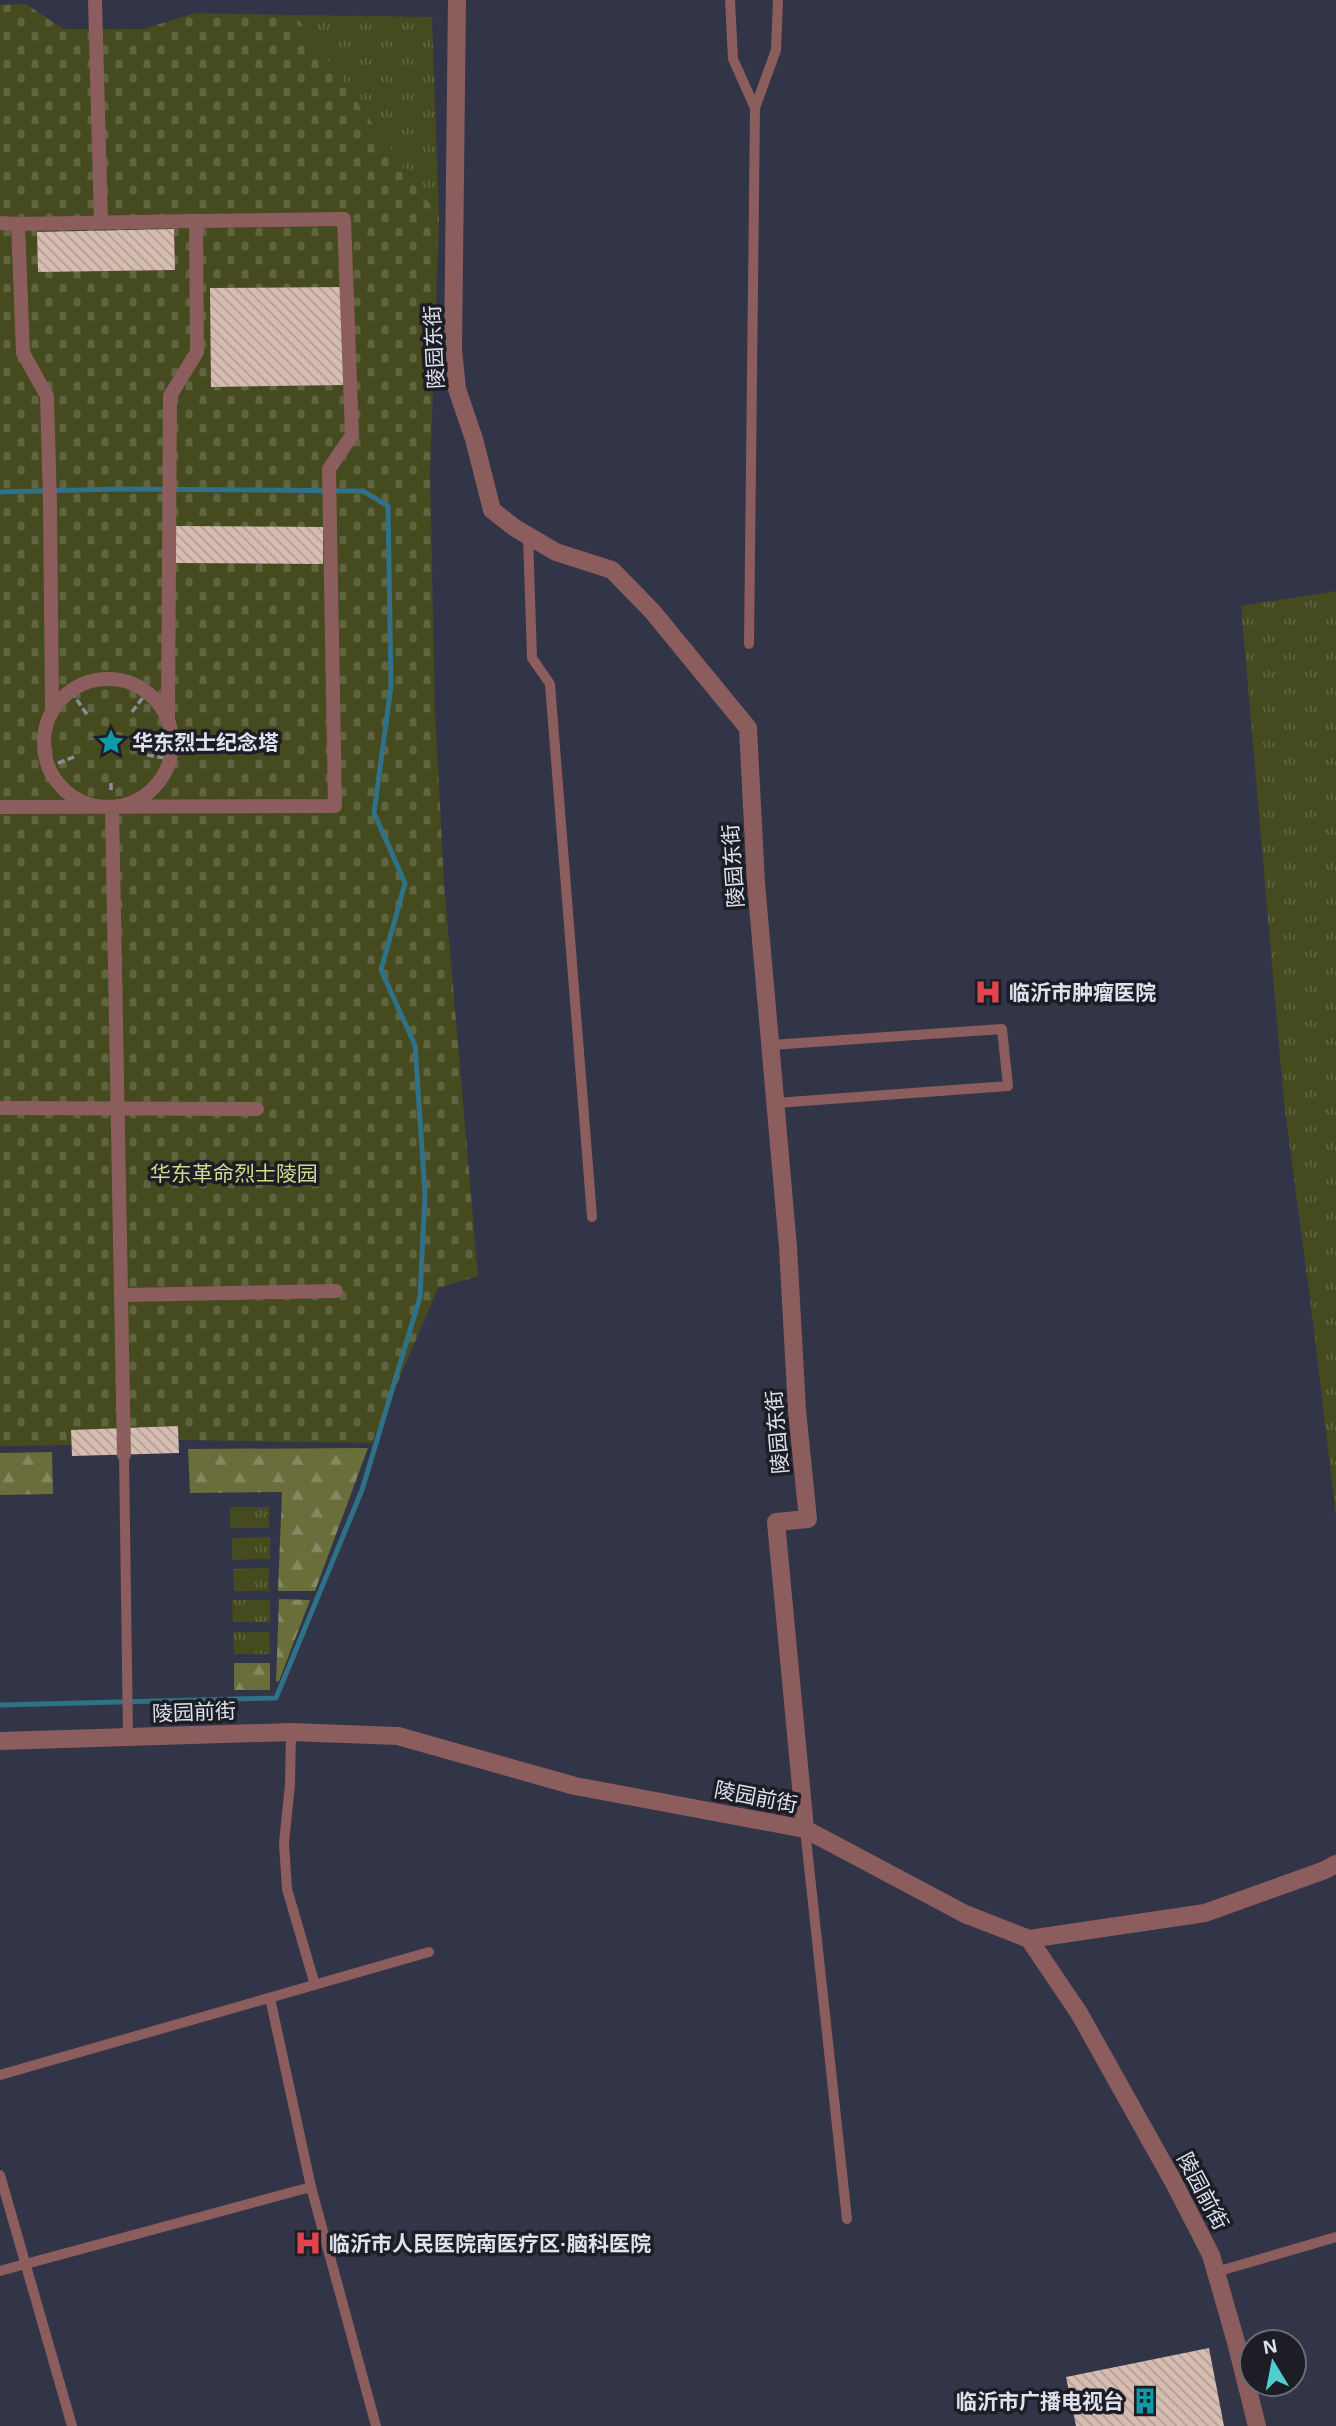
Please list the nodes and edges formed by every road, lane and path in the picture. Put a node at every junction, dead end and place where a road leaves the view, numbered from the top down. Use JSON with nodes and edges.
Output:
{"nodes":[{"id":1,"x":95,"y":0,"type":"edge"},
{"id":2,"x":457,"y":0,"type":"edge"},
{"id":3,"x":730,"y":0,"type":"edge"},
{"id":4,"x":778,"y":0,"type":"edge"},
{"id":5,"x":755,"y":108,"type":"junction"},
{"id":6,"x":196,"y":221,"type":"junction"},
{"id":7,"x":0,"y":223,"type":"edge"},
{"id":8,"x":101,"y":223,"type":"junction"},
{"id":9,"x":18,"y":224,"type":"junction"},
{"id":10,"x":528,"y":536,"type":"junction"},
{"id":11,"x":749,"y":644,"type":"dead end"},
{"id":12,"x":71,"y":691,"type":"junction"},
{"id":13,"x":147,"y":692,"type":"junction"},
{"id":14,"x":52,"y":711,"type":"junction"},
{"id":15,"x":132,"y":712,"type":"dead end"},
{"id":16,"x":88,"y":716,"type":"dead end"},
{"id":17,"x":168,"y":717,"type":"junction"},
{"id":18,"x":147,"y":755,"type":"dead end"},
{"id":19,"x":75,"y":756,"type":"dead end"},
{"id":20,"x":171,"y":759,"type":"junction"},
{"id":21,"x":48,"y":767,"type":"junction"},
{"id":22,"x":0,"y":807,"type":"edge"},
{"id":23,"x":112,"y":808,"type":"junction"},
{"id":24,"x":771,"y":1045,"type":"junction"},
{"id":25,"x":776,"y":1103,"type":"junction"},
{"id":26,"x":0,"y":1108,"type":"edge"},
{"id":27,"x":119,"y":1108,"type":"junction"},
{"id":28,"x":257,"y":1109,"type":"dead end"},
{"id":29,"x":592,"y":1217,"type":"dead end"},
{"id":30,"x":336,"y":1290,"type":"dead end"},
{"id":31,"x":122,"y":1295,"type":"junction"},
{"id":32,"x":124,"y":1455,"type":"joint"},
{"id":33,"x":291,"y":1732,"type":"junction"},
{"id":34,"x":128,"y":1737,"type":"junction"},
{"id":35,"x":0,"y":1741,"type":"edge"},
{"id":36,"x":805,"y":1829,"type":"junction"},
{"id":37,"x":1336,"y":1864,"type":"edge"},
{"id":38,"x":1029,"y":1939,"type":"junction"},
{"id":39,"x":429,"y":1952,"type":"dead end"},
{"id":40,"x":315,"y":1985,"type":"junction"},
{"id":41,"x":270,"y":1998,"type":"junction"},
{"id":42,"x":0,"y":2075,"type":"edge"},
{"id":43,"x":0,"y":2175,"type":"edge"},
{"id":44,"x":311,"y":2187,"type":"junction"},
{"id":45,"x":847,"y":2219,"type":"dead end"},
{"id":46,"x":1336,"y":2236,"type":"edge"},
{"id":47,"x":26,"y":2264,"type":"junction"},
{"id":48,"x":0,"y":2271,"type":"edge"},
{"id":49,"x":1216,"y":2272,"type":"junction"},
{"id":50,"x":72,"y":2426,"type":"edge"},
{"id":51,"x":376,"y":2426,"type":"edge"},
{"id":52,"x":1257,"y":2426,"type":"edge"}],
"edges":[{"from":1,"to":8,"type":"street"},
{"from":2,"to":10,"type":"street","name":"陵园东街"},
{"from":3,"to":5,"type":"lane"},
{"from":4,"to":5,"type":"lane"},
{"from":5,"to":11,"type":"lane"},
{"from":6,"to":8,"type":"street"},
{"from":6,"to":17,"type":"street"},
{"from":6,"to":23,"type":"street"},
{"from":7,"to":9,"type":"street"},
{"from":8,"to":9,"type":"street"},
{"from":9,"to":14,"type":"street"},
{"from":10,"to":24,"type":"street","name":"陵园东街"},
{"from":10,"to":29,"type":"lane"},
{"from":12,"to":13,"type":"street"},
{"from":12,"to":14,"type":"street"},
{"from":12,"to":16,"type":"path"},
{"from":13,"to":15,"type":"path"},
{"from":13,"to":17,"type":"street"},
{"from":14,"to":21,"type":"street"},
{"from":17,"to":20,"type":"street"},
{"from":18,"to":20,"type":"path"},
{"from":19,"to":21,"type":"path"},
{"from":20,"to":23,"type":"street"},
{"from":21,"to":23,"type":"street"},
{"from":22,"to":23,"type":"street"},
{"from":23,"to":27,"type":"street"},
{"from":24,"to":25,"type":"street","name":"陵园东街"},
{"from":24,"to":25,"type":"lane"},
{"from":25,"to":36,"type":"street","name":"陵园东街"},
{"from":26,"to":27,"type":"street"},
{"from":27,"to":28,"type":"street"},
{"from":27,"to":31,"type":"street"},
{"from":30,"to":31,"type":"street"},
{"from":31,"to":32,"type":"street"},
{"from":32,"to":34,"type":"lane"},
{"from":33,"to":34,"type":"street","name":"陵园前街"},
{"from":33,"to":36,"type":"street","name":"陵园前街"},
{"from":33,"to":40,"type":"lane"},
{"from":34,"to":35,"type":"street","name":"陵园前街"},
{"from":36,"to":38,"type":"street","name":"陵园前街"},
{"from":36,"to":45,"type":"lane"},
{"from":37,"to":38,"type":"street"},
{"from":38,"to":49,"type":"street","name":"陵园前街"},
{"from":39,"to":40,"type":"lane"},
{"from":40,"to":41,"type":"lane"},
{"from":41,"to":42,"type":"lane"},
{"from":41,"to":44,"type":"lane"},
{"from":43,"to":47,"type":"lane"},
{"from":44,"to":47,"type":"lane"},
{"from":44,"to":51,"type":"lane"},
{"from":46,"to":49,"type":"lane"},
{"from":47,"to":48,"type":"lane"},
{"from":47,"to":50,"type":"lane"},
{"from":49,"to":52,"type":"street","name":"陵园前街"}]}
